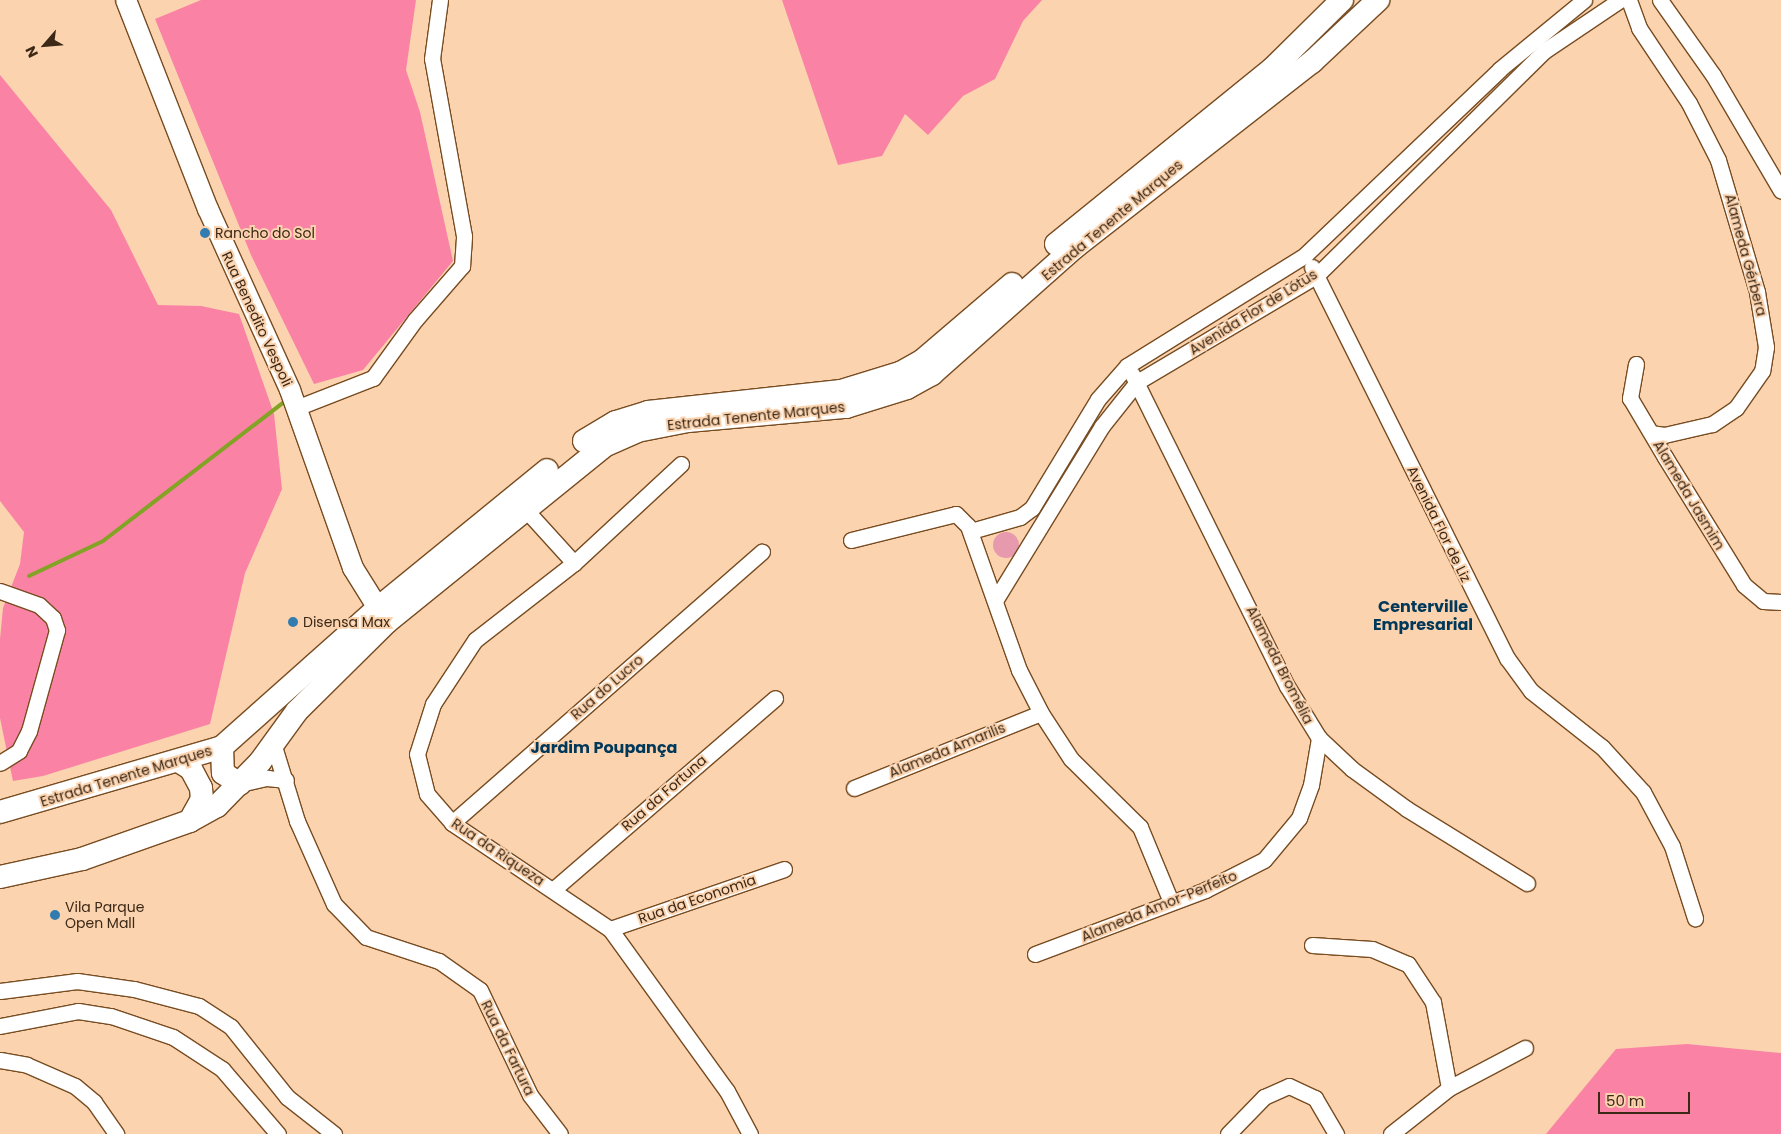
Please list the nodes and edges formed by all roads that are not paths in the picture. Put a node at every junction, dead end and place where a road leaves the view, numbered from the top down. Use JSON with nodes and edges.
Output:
{"nodes":[{"id":1,"x":126,"y":0,"type":"edge"},
{"id":2,"x":440,"y":0,"type":"edge"},
{"id":3,"x":1342,"y":0,"type":"edge"},
{"id":4,"x":1378,"y":0,"type":"edge"},
{"id":5,"x":1584,"y":0,"type":"edge"},
{"id":6,"x":1629,"y":0,"type":"edge"},
{"id":7,"x":1660,"y":0,"type":"edge"},
{"id":8,"x":1614,"y":2,"type":"edge"},
{"id":9,"x":1639,"y":28,"type":"junction"},
{"id":10,"x":1781,"y":191,"type":"edge"},
{"id":11,"x":1306,"y":255,"type":"junction"},
{"id":12,"x":1317,"y":275,"type":"junction"},
{"id":13,"x":1636,"y":364,"type":"dead end"},
{"id":14,"x":1127,"y":366,"type":"junction"},
{"id":15,"x":1137,"y":382,"type":"junction"},
{"id":16,"x":296,"y":408,"type":"junction"},
{"id":17,"x":1652,"y":434,"type":"junction"},
{"id":18,"x":681,"y":464,"type":"dead end"},
{"id":19,"x":525,"y":509,"type":"junction"},
{"id":20,"x":970,"y":531,"type":"junction"},
{"id":21,"x":851,"y":540,"type":"dead end"},
{"id":22,"x":762,"y":552,"type":"dead end"},
{"id":23,"x":574,"y":563,"type":"junction"},
{"id":24,"x":0,"y":591,"type":"edge"},
{"id":25,"x":996,"y":599,"type":"junction"},
{"id":26,"x":1781,"y":602,"type":"edge"},
{"id":27,"x":378,"y":608,"type":"junction"},
{"id":28,"x":775,"y":698,"type":"dead end"},
{"id":29,"x":1041,"y":713,"type":"junction"},
{"id":30,"x":245,"y":729,"type":"junction"},
{"id":31,"x":1319,"y":738,"type":"junction"},
{"id":32,"x":273,"y":743,"type":"junction"},
{"id":33,"x":222,"y":747,"type":"junction"},
{"id":34,"x":180,"y":762,"type":"junction"},
{"id":35,"x":0,"y":763,"type":"edge"},
{"id":36,"x":286,"y":780,"type":"junction"},
{"id":37,"x":240,"y":784,"type":"junction"},
{"id":38,"x":854,"y":788,"type":"dead end"},
{"id":39,"x":0,"y":812,"type":"edge"},
{"id":40,"x":190,"y":821,"type":"junction"},
{"id":41,"x":452,"y":823,"type":"junction"},
{"id":42,"x":784,"y":869,"type":"dead end"},
{"id":43,"x":0,"y":877,"type":"edge"},
{"id":44,"x":1527,"y":883,"type":"dead end"},
{"id":45,"x":554,"y":889,"type":"junction"},
{"id":46,"x":1172,"y":902,"type":"junction"},
{"id":47,"x":1695,"y":918,"type":"dead end"},
{"id":48,"x":610,"y":929,"type":"junction"},
{"id":49,"x":1312,"y":945,"type":"dead end"},
{"id":50,"x":1035,"y":954,"type":"dead end"},
{"id":51,"x":0,"y":991,"type":"edge"},
{"id":52,"x":0,"y":1026,"type":"edge"},
{"id":53,"x":1526,"y":1048,"type":"dead end"},
{"id":54,"x":0,"y":1060,"type":"edge"},
{"id":55,"x":1449,"y":1088,"type":"junction"},
{"id":56,"x":116,"y":1134,"type":"edge"},
{"id":57,"x":278,"y":1134,"type":"edge"},
{"id":58,"x":334,"y":1134,"type":"edge"},
{"id":59,"x":560,"y":1134,"type":"edge"},
{"id":60,"x":750,"y":1134,"type":"edge"},
{"id":61,"x":1228,"y":1134,"type":"edge"},
{"id":62,"x":1336,"y":1134,"type":"edge"},
{"id":63,"x":1391,"y":1134,"type":"edge"}],
"edges":[{"from":1,"to":16,"type":"street","name":"Rua Benedito Vespoli"},
{"from":2,"to":16,"type":"street"},
{"from":3,"to":27,"type":"main road","name":"Estrada Tenente Marques"},
{"from":4,"to":19,"type":"main road","name":"Estrada Tenente Marques"},
{"from":5,"to":11,"type":"street","name":"Avenida Flor de Lótus"},
{"from":6,"to":9,"type":"street","name":"Alameda Gérbera"},
{"from":7,"to":10,"type":"street"},
{"from":8,"to":9,"type":"street","name":"Alameda Gérbera"},
{"from":8,"to":12,"type":"street","name":"Avenida Flor de Lótus"},
{"from":9,"to":17,"type":"street","name":"Alameda Gérbera"},
{"from":11,"to":12,"type":"street","name":"Avenida Flor de Liz"},
{"from":11,"to":14,"type":"street","name":"Avenida Flor de Lótus"},
{"from":12,"to":15,"type":"street","name":"Avenida Flor de Lótus"},
{"from":12,"to":47,"type":"street","name":"Avenida Flor de Liz"},
{"from":13,"to":17,"type":"street","name":"Alameda Jasmim"},
{"from":14,"to":15,"type":"street","name":"Alameda Bromélia"},
{"from":14,"to":20,"type":"street","name":"Avenida Flor de Lótus"},
{"from":15,"to":25,"type":"street","name":"Avenida Flor de Lótus"},
{"from":15,"to":31,"type":"street","name":"Alameda Bromélia"},
{"from":16,"to":27,"type":"street","name":"Rua Benedito Vespoli"},
{"from":17,"to":26,"type":"street","name":"Alameda Jasmim"},
{"from":18,"to":23,"type":"street","name":"Rua da Riqueza"},
{"from":19,"to":23,"type":"street"},
{"from":19,"to":32,"type":"main road","name":"Estrada Tenente Marques"},
{"from":20,"to":21,"type":"street"},
{"from":20,"to":25,"type":"street"},
{"from":22,"to":41,"type":"street","name":"Rua do Lucro"},
{"from":23,"to":41,"type":"street","name":"Rua da Riqueza"},
{"from":24,"to":35,"type":"street"},
{"from":25,"to":29,"type":"street"},
{"from":27,"to":30,"type":"main road","name":"Estrada Tenente Marques"},
{"from":28,"to":45,"type":"street","name":"Rua da Fortuna"},
{"from":29,"to":38,"type":"street","name":"Alameda Amarilis"},
{"from":29,"to":46,"type":"street"},
{"from":30,"to":32,"type":"main road"},
{"from":30,"to":33,"type":"main road","name":"Estrada Tenente Marques"},
{"from":31,"to":44,"type":"street","name":"Alameda Bromélia"},
{"from":31,"to":46,"type":"street","name":"Alameda Amor-Perfeito"},
{"from":32,"to":36,"type":"street","name":"Rua da Fartura"},
{"from":32,"to":37,"type":"main road","name":"Estrada Tenente Marques"},
{"from":33,"to":34,"type":"main road","name":"Estrada Tenente Marques"},
{"from":33,"to":37,"type":"main road"},
{"from":34,"to":39,"type":"main road","name":"Estrada Tenente Marques"},
{"from":34,"to":40,"type":"main road"},
{"from":36,"to":37,"type":"street"},
{"from":36,"to":59,"type":"street","name":"Rua da Fartura"},
{"from":37,"to":40,"type":"main road","name":"Estrada Tenente Marques"},
{"from":40,"to":43,"type":"main road","name":"Estrada Tenente Marques"},
{"from":41,"to":45,"type":"street","name":"Rua da Riqueza"},
{"from":42,"to":48,"type":"street","name":"Rua da Economia"},
{"from":45,"to":48,"type":"street","name":"Rua da Riqueza"},
{"from":46,"to":50,"type":"street","name":"Alameda Amor-Perfeito"},
{"from":48,"to":60,"type":"street","name":"Rua da Riqueza"},
{"from":49,"to":55,"type":"street"},
{"from":51,"to":58,"type":"street"},
{"from":52,"to":57,"type":"street"},
{"from":53,"to":55,"type":"street"},
{"from":54,"to":56,"type":"street"},
{"from":55,"to":63,"type":"street"},
{"from":61,"to":62,"type":"street"}]}
